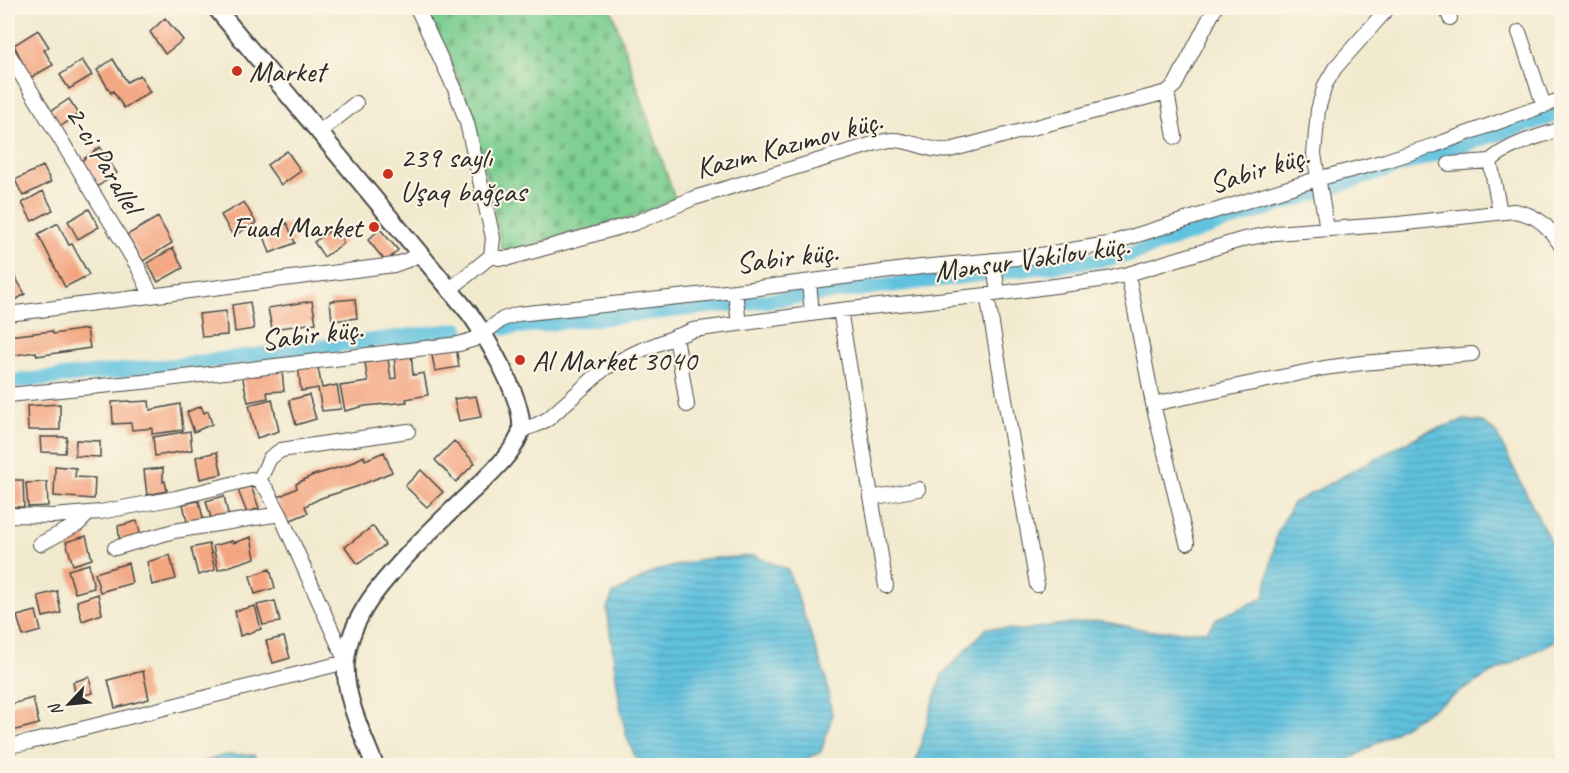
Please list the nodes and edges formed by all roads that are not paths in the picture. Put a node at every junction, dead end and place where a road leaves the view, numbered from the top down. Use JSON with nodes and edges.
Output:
{"nodes":[{"id":1,"x":216,"y":8,"type":"edge"},
{"id":2,"x":417,"y":8,"type":"edge"},
{"id":3,"x":1215,"y":8,"type":"edge"},
{"id":4,"x":1388,"y":8,"type":"edge"},
{"id":5,"x":1519,"y":32,"type":"dead end"},
{"id":6,"x":8,"y":53,"type":"edge"},
{"id":7,"x":1167,"y":92,"type":"junction"},
{"id":8,"x":1562,"y":99,"type":"edge"},
{"id":9,"x":356,"y":103,"type":"dead end"},
{"id":10,"x":1544,"y":106,"type":"junction"},
{"id":11,"x":1562,"y":129,"type":"edge"},
{"id":12,"x":319,"y":132,"type":"junction"},
{"id":13,"x":1175,"y":137,"type":"dead end"},
{"id":14,"x":1490,"y":161,"type":"junction"},
{"id":15,"x":1449,"y":164,"type":"dead end"},
{"id":16,"x":1317,"y":179,"type":"junction"},
{"id":17,"x":1500,"y":212,"type":"junction"},
{"id":18,"x":1327,"y":229,"type":"junction"},
{"id":19,"x":1562,"y":247,"type":"edge"},
{"id":20,"x":419,"y":254,"type":"junction"},
{"id":21,"x":491,"y":256,"type":"junction"},
{"id":22,"x":993,"y":260,"type":"junction"},
{"id":23,"x":1128,"y":274,"type":"junction"},
{"id":24,"x":809,"y":282,"type":"junction"},
{"id":25,"x":449,"y":290,"type":"junction"},
{"id":26,"x":735,"y":291,"type":"junction"},
{"id":27,"x":992,"y":294,"type":"junction"},
{"id":28,"x":151,"y":295,"type":"junction"},
{"id":29,"x":840,"y":310,"type":"junction"},
{"id":30,"x":8,"y":314,"type":"edge"},
{"id":31,"x":812,"y":314,"type":"junction"},
{"id":32,"x":739,"y":324,"type":"junction"},
{"id":33,"x":484,"y":333,"type":"junction"},
{"id":34,"x":676,"y":336,"type":"junction"},
{"id":35,"x":1472,"y":354,"type":"dead end"},
{"id":36,"x":8,"y":395,"type":"edge"},
{"id":37,"x":1153,"y":404,"type":"junction"},
{"id":38,"x":687,"y":405,"type":"dead end"},
{"id":39,"x":521,"y":430,"type":"junction"},
{"id":40,"x":408,"y":432,"type":"dead end"},
{"id":41,"x":259,"y":481,"type":"junction"},
{"id":42,"x":918,"y":489,"type":"dead end"},
{"id":43,"x":871,"y":498,"type":"junction"},
{"id":44,"x":89,"y":513,"type":"junction"},
{"id":45,"x":280,"y":514,"type":"junction"},
{"id":46,"x":8,"y":515,"type":"edge"},
{"id":47,"x":1187,"y":543,"type":"dead end"},
{"id":48,"x":40,"y":544,"type":"dead end"},
{"id":49,"x":115,"y":548,"type":"dead end"},
{"id":50,"x":1037,"y":585,"type":"dead end"},
{"id":51,"x":886,"y":586,"type":"dead end"},
{"id":52,"x":346,"y":662,"type":"junction"},
{"id":53,"x":8,"y":746,"type":"edge"},
{"id":54,"x":1562,"y":761,"type":"edge"},
{"id":55,"x":375,"y":765,"type":"edge"},
{"id":56,"x":1555,"y":765,"type":"edge"}],
"edges":[{"from":1,"to":12,"type":"street"},
{"from":2,"to":21,"type":"street"},
{"from":3,"to":7,"type":"street"},
{"from":4,"to":16,"type":"street"},
{"from":5,"to":10,"type":"street"},
{"from":6,"to":28,"type":"street","name":"2-ci Parallel"},
{"from":7,"to":13,"type":"street"},
{"from":7,"to":21,"type":"street","name":"Kazım Kazımov küç."},
{"from":8,"to":10,"type":"street","name":"Sabir küç."},
{"from":9,"to":12,"type":"street"},
{"from":10,"to":16,"type":"street","name":"Sabir küç."},
{"from":11,"to":14,"type":"street"},
{"from":12,"to":20,"type":"street"},
{"from":14,"to":15,"type":"street"},
{"from":14,"to":17,"type":"street"},
{"from":16,"to":18,"type":"street"},
{"from":16,"to":22,"type":"street","name":"Sabir küç."},
{"from":17,"to":18,"type":"street","name":"Mənsur Vəkilov küç."},
{"from":17,"to":19,"type":"street","name":"Mənsur Vəkilov küç."},
{"from":18,"to":23,"type":"street","name":"Mənsur Vəkilov küç."},
{"from":20,"to":25,"type":"street"},
{"from":20,"to":28,"type":"street"},
{"from":21,"to":25,"type":"street"},
{"from":22,"to":24,"type":"street","name":"Sabir küç."},
{"from":22,"to":27,"type":"street"},
{"from":23,"to":27,"type":"street","name":"Mənsur Vəkilov küç."},
{"from":23,"to":37,"type":"street"},
{"from":24,"to":26,"type":"street","name":"Sabir küç."},
{"from":24,"to":31,"type":"street"},
{"from":25,"to":33,"type":"street"},
{"from":26,"to":32,"type":"street"},
{"from":26,"to":33,"type":"street","name":"Sabir küç."},
{"from":27,"to":29,"type":"street","name":"Mənsur Vəkilov küç."},
{"from":27,"to":50,"type":"street"},
{"from":28,"to":30,"type":"street"},
{"from":29,"to":31,"type":"street","name":"Mənsur Vəkilov küç."},
{"from":29,"to":43,"type":"street"},
{"from":31,"to":32,"type":"street","name":"Mənsur Vəkilov küç."},
{"from":32,"to":34,"type":"street","name":"Mənsur Vəkilov küç."},
{"from":33,"to":36,"type":"street","name":"Sabir küç."},
{"from":33,"to":39,"type":"street"},
{"from":34,"to":38,"type":"street"},
{"from":34,"to":39,"type":"street","name":"Mənsur Vəkilov küç."},
{"from":35,"to":37,"type":"street"},
{"from":37,"to":47,"type":"street"},
{"from":39,"to":52,"type":"street"},
{"from":40,"to":41,"type":"street"},
{"from":41,"to":44,"type":"street"},
{"from":41,"to":45,"type":"street"},
{"from":42,"to":43,"type":"street"},
{"from":43,"to":51,"type":"street"},
{"from":44,"to":46,"type":"street"},
{"from":44,"to":48,"type":"street"},
{"from":45,"to":49,"type":"street"},
{"from":45,"to":52,"type":"street"},
{"from":52,"to":53,"type":"street"},
{"from":52,"to":55,"type":"street"},
{"from":54,"to":56,"type":"street"}]}
